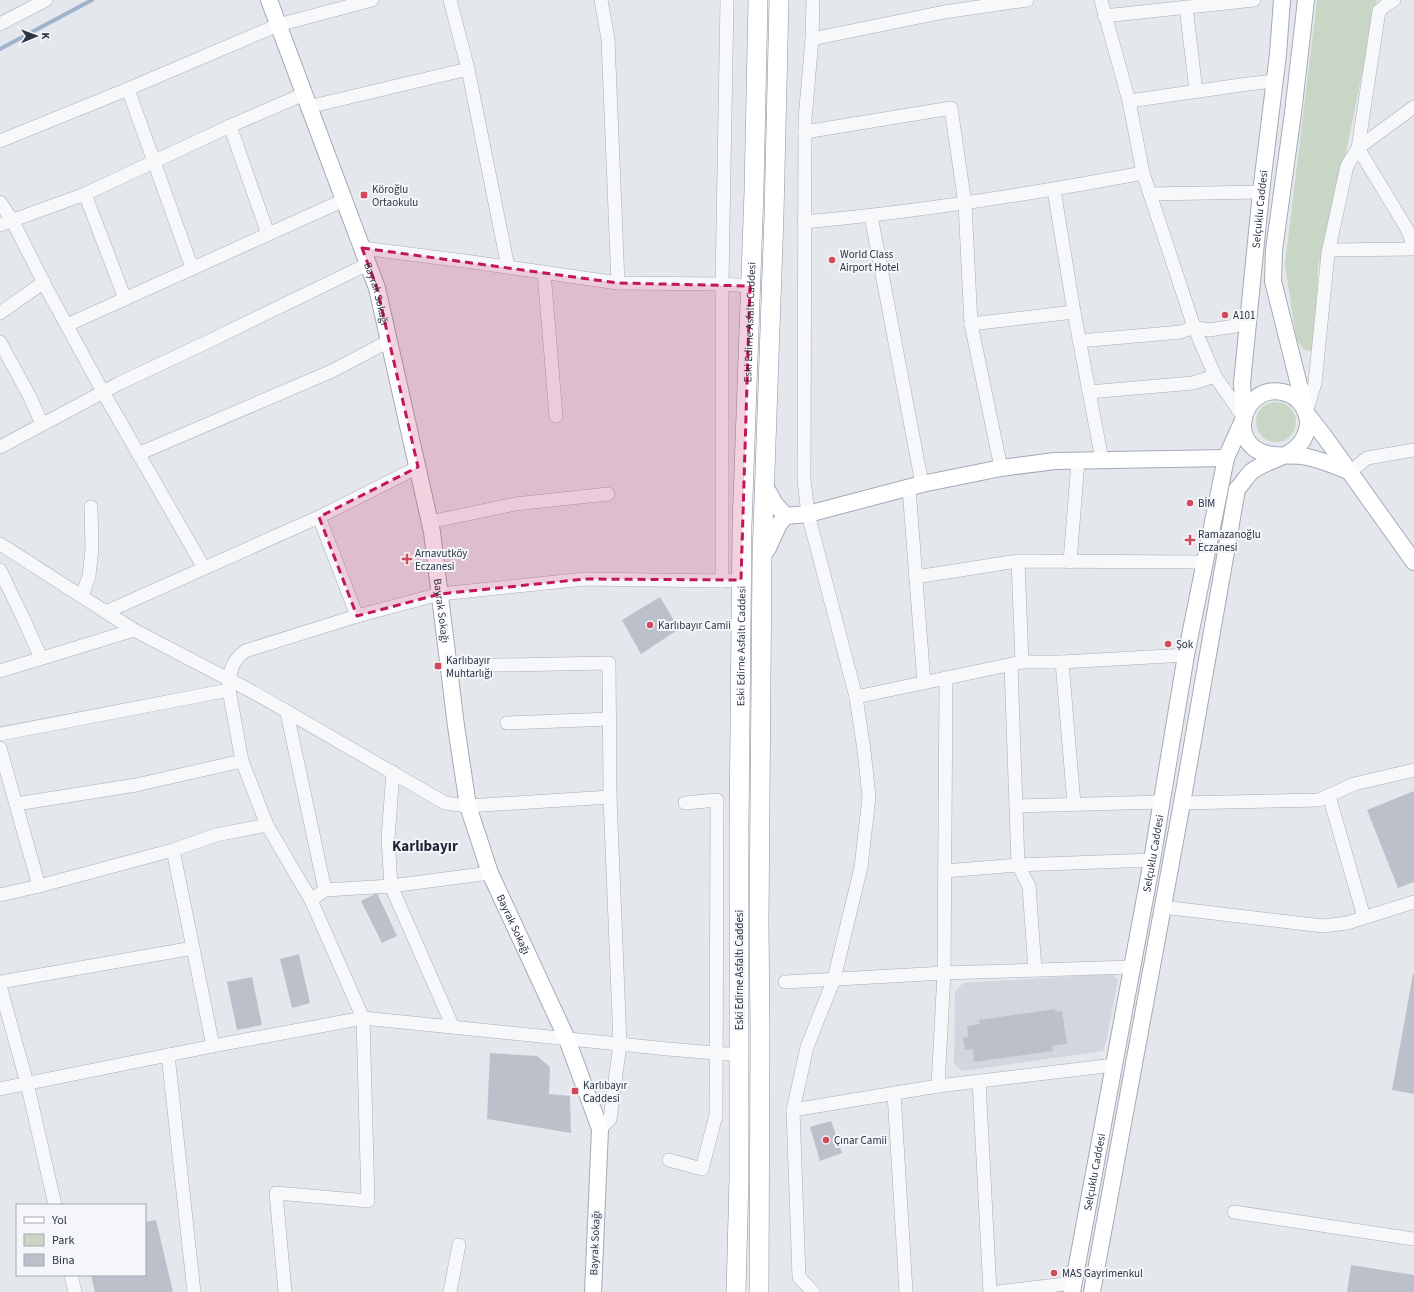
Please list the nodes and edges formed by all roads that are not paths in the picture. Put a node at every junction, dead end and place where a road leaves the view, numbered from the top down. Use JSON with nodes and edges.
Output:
{"nodes":[{"id":1,"x":46,"y":0,"type":"edge"},
{"id":2,"x":269,"y":0,"type":"edge"},
{"id":3,"x":372,"y":0,"type":"edge"},
{"id":4,"x":450,"y":0,"type":"edge"},
{"id":5,"x":602,"y":0,"type":"edge"},
{"id":6,"x":727,"y":0,"type":"edge"},
{"id":7,"x":758,"y":0,"type":"edge"},
{"id":8,"x":779,"y":0,"type":"edge"},
{"id":9,"x":813,"y":0,"type":"edge"},
{"id":10,"x":1027,"y":0,"type":"edge"},
{"id":11,"x":1101,"y":0,"type":"edge"},
{"id":12,"x":1254,"y":0,"type":"edge"},
{"id":13,"x":1282,"y":0,"type":"edge"},
{"id":14,"x":1306,"y":0,"type":"edge"},
{"id":15,"x":1394,"y":0,"type":"edge"},
{"id":16,"x":1228,"y":2,"type":"edge"},
{"id":17,"x":27,"y":5,"type":"edge"},
{"id":18,"x":1180,"y":5,"type":"edge"},
{"id":19,"x":943,"y":6,"type":"edge"},
{"id":20,"x":1104,"y":16,"type":"junction"},
{"id":21,"x":0,"y":24,"type":"edge"},
{"id":22,"x":278,"y":25,"type":"junction"},
{"id":23,"x":812,"y":39,"type":"junction"},
{"id":24,"x":468,"y":69,"type":"junction"},
{"id":25,"x":1274,"y":81,"type":"junction"},
{"id":26,"x":128,"y":89,"type":"junction"},
{"id":27,"x":1196,"y":91,"type":"junction"},
{"id":28,"x":306,"y":100,"type":"junction"},
{"id":29,"x":1129,"y":101,"type":"junction"},
{"id":30,"x":1414,"y":107,"type":"edge"},
{"id":31,"x":230,"y":126,"type":"junction"},
{"id":32,"x":805,"y":132,"type":"junction"},
{"id":33,"x":0,"y":141,"type":"edge"},
{"id":34,"x":1358,"y":148,"type":"junction"},
{"id":35,"x":154,"y":161,"type":"junction"},
{"id":36,"x":1143,"y":173,"type":"junction"},
{"id":37,"x":1054,"y":190,"type":"junction"},
{"id":38,"x":1261,"y":192,"type":"junction"},
{"id":39,"x":85,"y":194,"type":"junction"},
{"id":40,"x":1150,"y":194,"type":"junction"},
{"id":41,"x":344,"y":200,"type":"junction"},
{"id":42,"x":0,"y":202,"type":"edge"},
{"id":43,"x":965,"y":204,"type":"junction"},
{"id":44,"x":871,"y":216,"type":"junction"},
{"id":45,"x":6,"y":222,"type":"edge"},
{"id":46,"x":804,"y":222,"type":"junction"},
{"id":47,"x":1411,"y":227,"type":"edge"},
{"id":48,"x":268,"y":234,"type":"junction"},
{"id":49,"x":1414,"y":246,"type":"edge"},
{"id":50,"x":362,"y":248,"type":"junction"},
{"id":51,"x":1329,"y":250,"type":"junction"},
{"id":52,"x":1414,"y":250,"type":"edge"},
{"id":53,"x":368,"y":264,"type":"junction"},
{"id":54,"x":508,"y":267,"type":"junction"},
{"id":55,"x":192,"y":268,"type":"junction"},
{"id":56,"x":544,"y":272,"type":"junction"},
{"id":57,"x":44,"y":282,"type":"junction"},
{"id":58,"x":618,"y":283,"type":"junction"},
{"id":59,"x":722,"y":284,"type":"junction"},
{"id":60,"x":750,"y":286,"type":"junction"},
{"id":61,"x":125,"y":298,"type":"junction"},
{"id":62,"x":1074,"y":312,"type":"junction"},
{"id":63,"x":0,"y":313,"type":"edge"},
{"id":64,"x":1248,"y":319,"type":"junction"},
{"id":65,"x":971,"y":324,"type":"junction"},
{"id":66,"x":67,"y":325,"type":"junction"},
{"id":67,"x":1194,"y":328,"type":"junction"},
{"id":68,"x":389,"y":341,"type":"junction"},
{"id":69,"x":1079,"y":341,"type":"junction"},
{"id":70,"x":0,"y":342,"type":"edge"},
{"id":71,"x":1215,"y":376,"type":"junction"},
{"id":72,"x":103,"y":392,"type":"junction"},
{"id":73,"x":1089,"y":392,"type":"junction"},
{"id":74,"x":1306,"y":413,"type":"junction"},
{"id":75,"x":556,"y":416,"type":"dead end"},
{"id":76,"x":1244,"y":418,"type":"junction"},
{"id":77,"x":42,"y":424,"type":"junction"},
{"id":78,"x":0,"y":447,"type":"edge"},
{"id":79,"x":1414,"y":450,"type":"edge"},
{"id":80,"x":138,"y":454,"type":"junction"},
{"id":81,"x":1284,"y":455,"type":"junction"},
{"id":82,"x":1226,"y":458,"type":"junction"},
{"id":83,"x":1102,"y":460,"type":"junction"},
{"id":84,"x":1078,"y":461,"type":"junction"},
{"id":85,"x":418,"y":467,"type":"junction"},
{"id":86,"x":1001,"y":468,"type":"junction"},
{"id":87,"x":1350,"y":472,"type":"junction"},
{"id":88,"x":764,"y":484,"type":"junction"},
{"id":89,"x":916,"y":486,"type":"junction"},
{"id":90,"x":608,"y":494,"type":"dead end"},
{"id":91,"x":91,"y":507,"type":"dead end"},
{"id":92,"x":808,"y":514,"type":"junction"},
{"id":93,"x":786,"y":516,"type":"junction"},
{"id":94,"x":319,"y":517,"type":"junction"},
{"id":95,"x":430,"y":522,"type":"junction"},
{"id":96,"x":0,"y":544,"type":"edge"},
{"id":97,"x":762,"y":556,"type":"junction"},
{"id":98,"x":1018,"y":561,"type":"junction"},
{"id":99,"x":1070,"y":562,"type":"junction"},
{"id":100,"x":1204,"y":562,"type":"junction"},
{"id":101,"x":1414,"y":562,"type":"edge"},
{"id":102,"x":204,"y":568,"type":"junction"},
{"id":103,"x":0,"y":570,"type":"edge"},
{"id":104,"x":916,"y":577,"type":"junction"},
{"id":105,"x":741,"y":580,"type":"junction"},
{"id":106,"x":722,"y":581,"type":"junction"},
{"id":107,"x":440,"y":594,"type":"junction"},
{"id":108,"x":82,"y":596,"type":"junction"},
{"id":109,"x":106,"y":612,"type":"junction"},
{"id":110,"x":357,"y":616,"type":"junction"},
{"id":111,"x":134,"y":630,"type":"junction"},
{"id":112,"x":1186,"y":655,"type":"junction"},
{"id":113,"x":41,"y":658,"type":"junction"},
{"id":114,"x":1062,"y":662,"type":"junction"},
{"id":115,"x":1016,"y":664,"type":"junction"},
{"id":116,"x":449,"y":666,"type":"junction"},
{"id":117,"x":0,"y":671,"type":"edge"},
{"id":118,"x":946,"y":679,"type":"junction"},
{"id":119,"x":924,"y":682,"type":"junction"},
{"id":120,"x":229,"y":685,"type":"junction"},
{"id":121,"x":856,"y":697,"type":"junction"},
{"id":122,"x":287,"y":713,"type":"junction"},
{"id":123,"x":610,"y":720,"type":"junction"},
{"id":124,"x":507,"y":723,"type":"dead end"},
{"id":125,"x":0,"y":734,"type":"edge"},
{"id":126,"x":0,"y":748,"type":"edge"},
{"id":127,"x":242,"y":761,"type":"junction"},
{"id":128,"x":1414,"y":770,"type":"edge"},
{"id":129,"x":393,"y":772,"type":"junction"},
{"id":130,"x":1329,"y":796,"type":"junction"},
{"id":131,"x":610,"y":797,"type":"junction"},
{"id":132,"x":1161,"y":802,"type":"junction"},
{"id":133,"x":685,"y":803,"type":"dead end"},
{"id":134,"x":1182,"y":803,"type":"junction"},
{"id":135,"x":16,"y":804,"type":"junction"},
{"id":136,"x":1074,"y":804,"type":"junction"},
{"id":137,"x":468,"y":806,"type":"junction"},
{"id":138,"x":1016,"y":806,"type":"junction"},
{"id":139,"x":267,"y":825,"type":"junction"},
{"id":140,"x":173,"y":850,"type":"junction"},
{"id":141,"x":1152,"y":860,"type":"junction"},
{"id":142,"x":1018,"y":866,"type":"junction"},
{"id":143,"x":945,"y":871,"type":"junction"},
{"id":144,"x":490,"y":873,"type":"junction"},
{"id":145,"x":39,"y":886,"type":"junction"},
{"id":146,"x":391,"y":886,"type":"junction"},
{"id":147,"x":325,"y":890,"type":"junction"},
{"id":148,"x":0,"y":895,"type":"edge"},
{"id":149,"x":311,"y":900,"type":"junction"},
{"id":150,"x":1414,"y":902,"type":"edge"},
{"id":151,"x":1163,"y":907,"type":"junction"},
{"id":152,"x":1364,"y":917,"type":"junction"},
{"id":153,"x":193,"y":948,"type":"junction"},
{"id":154,"x":1132,"y":967,"type":"junction"},
{"id":155,"x":1035,"y":970,"type":"junction"},
{"id":156,"x":944,"y":973,"type":"junction"},
{"id":157,"x":834,"y":979,"type":"junction"},
{"id":158,"x":0,"y":982,"type":"edge"},
{"id":159,"x":785,"y":982,"type":"dead end"},
{"id":160,"x":0,"y":986,"type":"edge"},
{"id":161,"x":363,"y":1018,"type":"junction"},
{"id":162,"x":453,"y":1027,"type":"junction"},
{"id":163,"x":567,"y":1039,"type":"junction"},
{"id":164,"x":620,"y":1044,"type":"junction"},
{"id":165,"x":213,"y":1046,"type":"junction"},
{"id":166,"x":716,"y":1053,"type":"junction"},
{"id":167,"x":168,"y":1055,"type":"junction"},
{"id":168,"x":739,"y":1055,"type":"junction"},
{"id":169,"x":1114,"y":1065,"type":"junction"},
{"id":170,"x":1133,"y":1065,"type":"junction"},
{"id":171,"x":979,"y":1081,"type":"junction"},
{"id":172,"x":27,"y":1084,"type":"junction"},
{"id":173,"x":938,"y":1086,"type":"junction"},
{"id":174,"x":0,"y":1089,"type":"edge"},
{"id":175,"x":894,"y":1093,"type":"junction"},
{"id":176,"x":793,"y":1110,"type":"junction"},
{"id":177,"x":600,"y":1130,"type":"junction"},
{"id":178,"x":669,"y":1160,"type":"dead end"},
{"id":179,"x":55,"y":1204,"type":"edge"},
{"id":180,"x":1234,"y":1212,"type":"dead end"},
{"id":181,"x":1414,"y":1239,"type":"edge"},
{"id":182,"x":459,"y":1245,"type":"dead end"},
{"id":183,"x":71,"y":1276,"type":"edge"},
{"id":184,"x":1073,"y":1287,"type":"edge"},
{"id":185,"x":75,"y":1292,"type":"edge"},
{"id":186,"x":194,"y":1292,"type":"edge"},
{"id":187,"x":285,"y":1292,"type":"edge"},
{"id":188,"x":450,"y":1292,"type":"edge"},
{"id":189,"x":593,"y":1292,"type":"edge"},
{"id":190,"x":736,"y":1292,"type":"edge"},
{"id":191,"x":759,"y":1292,"type":"edge"},
{"id":192,"x":813,"y":1292,"type":"edge"},
{"id":193,"x":906,"y":1292,"type":"edge"},
{"id":194,"x":990,"y":1292,"type":"edge"},
{"id":195,"x":998,"y":1292,"type":"edge"},
{"id":196,"x":1092,"y":1292,"type":"edge"}],
"edges":[{"from":1,"to":17,"type":"street"},
{"from":2,"to":22,"type":"main road","name":"Bayrak Sokağı"},
{"from":3,"to":22,"type":"street"},
{"from":4,"to":24,"type":"street"},
{"from":5,"to":58,"type":"street"},
{"from":6,"to":59,"type":"street","name":"Eski Edirne Asfaltı Caddesi"},
{"from":7,"to":60,"type":"highway","name":"Eski Edirne Asfaltı Caddesi"},
{"from":8,"to":88,"type":"highway","name":"Eski Edirne Asfaltı Caddesi"},
{"from":9,"to":23,"type":"street"},
{"from":10,"to":19,"type":"street"},
{"from":11,"to":20,"type":"street"},
{"from":12,"to":16,"type":"street"},
{"from":13,"to":25,"type":"main road","name":"Selçuklu Caddesi"},
{"from":14,"to":74,"type":"main road","name":"Selçuklu Caddesi"},
{"from":15,"to":34,"type":"street"},
{"from":16,"to":18,"type":"street"},
{"from":17,"to":21,"type":"street"},
{"from":18,"to":20,"type":"street"},
{"from":18,"to":27,"type":"street"},
{"from":19,"to":23,"type":"street"},
{"from":20,"to":29,"type":"street"},
{"from":22,"to":26,"type":"street"},
{"from":22,"to":28,"type":"main road","name":"Bayrak Sokağı"},
{"from":23,"to":32,"type":"street"},
{"from":24,"to":28,"type":"street"},
{"from":24,"to":54,"type":"street"},
{"from":25,"to":27,"type":"street"},
{"from":25,"to":38,"type":"main road","name":"Selçuklu Caddesi"},
{"from":26,"to":33,"type":"street"},
{"from":26,"to":35,"type":"street"},
{"from":27,"to":29,"type":"street"},
{"from":28,"to":31,"type":"street"},
{"from":28,"to":41,"type":"main road","name":"Bayrak Sokağı"},
{"from":29,"to":36,"type":"street"},
{"from":30,"to":34,"type":"street"},
{"from":31,"to":35,"type":"street"},
{"from":31,"to":48,"type":"street"},
{"from":32,"to":43,"type":"street"},
{"from":32,"to":46,"type":"street"},
{"from":34,"to":47,"type":"street"},
{"from":34,"to":51,"type":"street"},
{"from":35,"to":39,"type":"street"},
{"from":35,"to":55,"type":"street"},
{"from":36,"to":37,"type":"street"},
{"from":36,"to":40,"type":"street"},
{"from":37,"to":43,"type":"street"},
{"from":37,"to":62,"type":"street"},
{"from":38,"to":40,"type":"street"},
{"from":38,"to":64,"type":"main road","name":"Selçuklu Caddesi"},
{"from":39,"to":45,"type":"street"},
{"from":39,"to":61,"type":"street"},
{"from":40,"to":67,"type":"street"},
{"from":41,"to":48,"type":"street"},
{"from":41,"to":50,"type":"main road","name":"Bayrak Sokağı"},
{"from":42,"to":45,"type":"street"},
{"from":43,"to":44,"type":"street"},
{"from":43,"to":65,"type":"street"},
{"from":44,"to":46,"type":"street"},
{"from":44,"to":89,"type":"street"},
{"from":45,"to":57,"type":"street"},
{"from":46,"to":92,"type":"street"},
{"from":47,"to":49,"type":"street"},
{"from":48,"to":55,"type":"street"},
{"from":50,"to":53,"type":"main road","name":"Bayrak Sokağı"},
{"from":50,"to":54,"type":"street"},
{"from":51,"to":52,"type":"street"},
{"from":51,"to":74,"type":"street"},
{"from":53,"to":68,"type":"main road","name":"Bayrak Sokağı"},
{"from":53,"to":72,"type":"street"},
{"from":54,"to":56,"type":"street"},
{"from":55,"to":61,"type":"street"},
{"from":56,"to":58,"type":"street"},
{"from":56,"to":75,"type":"street"},
{"from":57,"to":63,"type":"street"},
{"from":57,"to":66,"type":"street"},
{"from":58,"to":59,"type":"street"},
{"from":59,"to":60,"type":"street"},
{"from":59,"to":106,"type":"street","name":"Eski Edirne Asfaltı Caddesi"},
{"from":60,"to":105,"type":"highway","name":"Eski Edirne Asfaltı Caddesi"},
{"from":61,"to":66,"type":"street"},
{"from":62,"to":65,"type":"street"},
{"from":62,"to":69,"type":"street"},
{"from":64,"to":67,"type":"street"},
{"from":64,"to":76,"type":"main road","name":"Selçuklu Caddesi"},
{"from":65,"to":86,"type":"street"},
{"from":66,"to":72,"type":"street"},
{"from":67,"to":69,"type":"street"},
{"from":67,"to":71,"type":"street"},
{"from":68,"to":80,"type":"street"},
{"from":68,"to":85,"type":"main road","name":"Bayrak Sokağı"},
{"from":69,"to":73,"type":"street"},
{"from":70,"to":77,"type":"street"},
{"from":71,"to":73,"type":"street"},
{"from":71,"to":76,"type":"street"},
{"from":72,"to":77,"type":"street"},
{"from":72,"to":80,"type":"street"},
{"from":73,"to":83,"type":"street"},
{"from":74,"to":76,"type":"main road","name":"Selçuklu Caddesi"},
{"from":74,"to":81,"type":"main road","name":"Selçuklu Caddesi"},
{"from":74,"to":87,"type":"main road"},
{"from":76,"to":81,"type":"main road","name":"Selçuklu Caddesi"},
{"from":76,"to":82,"type":"main road","name":"Selçuklu Caddesi"},
{"from":77,"to":78,"type":"street"},
{"from":79,"to":87,"type":"street"},
{"from":80,"to":102,"type":"street"},
{"from":81,"to":87,"type":"main road"},
{"from":81,"to":134,"type":"main road","name":"Selçuklu Caddesi"},
{"from":82,"to":83,"type":"main road"},
{"from":82,"to":100,"type":"main road","name":"Selçuklu Caddesi"},
{"from":83,"to":84,"type":"main road"},
{"from":84,"to":86,"type":"main road"},
{"from":84,"to":99,"type":"street"},
{"from":85,"to":94,"type":"street"},
{"from":85,"to":95,"type":"main road","name":"Bayrak Sokağı"},
{"from":86,"to":89,"type":"main road"},
{"from":87,"to":101,"type":"main road"},
{"from":88,"to":93,"type":"main road"},
{"from":88,"to":97,"type":"highway","name":"Eski Edirne Asfaltı Caddesi"},
{"from":89,"to":92,"type":"main road"},
{"from":89,"to":104,"type":"street"},
{"from":90,"to":95,"type":"street"},
{"from":91,"to":108,"type":"street"},
{"from":92,"to":93,"type":"main road"},
{"from":92,"to":121,"type":"street"},
{"from":93,"to":97,"type":"main road"},
{"from":94,"to":102,"type":"street"},
{"from":94,"to":110,"type":"street"},
{"from":95,"to":107,"type":"main road","name":"Bayrak Sokağı"},
{"from":96,"to":108,"type":"street"},
{"from":97,"to":191,"type":"highway","name":"Eski Edirne Asfaltı Caddesi"},
{"from":98,"to":99,"type":"street"},
{"from":98,"to":104,"type":"street"},
{"from":98,"to":115,"type":"street"},
{"from":99,"to":100,"type":"street"},
{"from":100,"to":112,"type":"main road","name":"Selçuklu Caddesi"},
{"from":102,"to":109,"type":"street"},
{"from":103,"to":113,"type":"street"},
{"from":104,"to":119,"type":"street"},
{"from":105,"to":106,"type":"street"},
{"from":105,"to":168,"type":"highway","name":"Eski Edirne Asfaltı Caddesi"},
{"from":106,"to":107,"type":"street"},
{"from":107,"to":110,"type":"street"},
{"from":107,"to":116,"type":"main road","name":"Bayrak Sokağı"},
{"from":108,"to":109,"type":"street"},
{"from":109,"to":111,"type":"street"},
{"from":110,"to":120,"type":"street"},
{"from":111,"to":113,"type":"street"},
{"from":111,"to":120,"type":"street"},
{"from":112,"to":114,"type":"street"},
{"from":112,"to":132,"type":"main road","name":"Selçuklu Caddesi"},
{"from":113,"to":117,"type":"street"},
{"from":114,"to":115,"type":"street"},
{"from":114,"to":136,"type":"street"},
{"from":115,"to":118,"type":"street"},
{"from":115,"to":138,"type":"street"},
{"from":116,"to":123,"type":"street"},
{"from":116,"to":137,"type":"main road","name":"Bayrak Sokağı"},
{"from":118,"to":119,"type":"street"},
{"from":118,"to":143,"type":"street"},
{"from":119,"to":121,"type":"street"},
{"from":120,"to":122,"type":"street"},
{"from":120,"to":125,"type":"street"},
{"from":120,"to":127,"type":"street"},
{"from":121,"to":157,"type":"street"},
{"from":122,"to":129,"type":"street"},
{"from":122,"to":147,"type":"street"},
{"from":123,"to":124,"type":"street"},
{"from":123,"to":131,"type":"street"},
{"from":126,"to":135,"type":"street"},
{"from":127,"to":135,"type":"street"},
{"from":127,"to":139,"type":"street"},
{"from":128,"to":130,"type":"street"},
{"from":129,"to":137,"type":"street"},
{"from":129,"to":146,"type":"street"},
{"from":130,"to":134,"type":"street"},
{"from":130,"to":152,"type":"street"},
{"from":131,"to":137,"type":"street"},
{"from":131,"to":164,"type":"street"},
{"from":132,"to":136,"type":"street"},
{"from":132,"to":141,"type":"main road","name":"Selçuklu Caddesi"},
{"from":133,"to":166,"type":"street","name":"Eski Edirne Asfaltı Caddesi"},
{"from":134,"to":151,"type":"main road","name":"Selçuklu Caddesi"},
{"from":135,"to":145,"type":"street"},
{"from":136,"to":138,"type":"street"},
{"from":137,"to":144,"type":"main road","name":"Bayrak Sokağı"},
{"from":138,"to":142,"type":"street"},
{"from":139,"to":140,"type":"street"},
{"from":139,"to":149,"type":"street"},
{"from":140,"to":145,"type":"street"},
{"from":140,"to":153,"type":"street"},
{"from":141,"to":142,"type":"street"},
{"from":141,"to":154,"type":"main road","name":"Selçuklu Caddesi"},
{"from":142,"to":143,"type":"street"},
{"from":142,"to":155,"type":"street"},
{"from":143,"to":156,"type":"street"},
{"from":144,"to":146,"type":"street"},
{"from":144,"to":163,"type":"main road","name":"Bayrak Sokağı"},
{"from":145,"to":148,"type":"street"},
{"from":146,"to":147,"type":"street"},
{"from":146,"to":162,"type":"street"},
{"from":147,"to":149,"type":"street"},
{"from":149,"to":161,"type":"street"},
{"from":150,"to":152,"type":"street"},
{"from":151,"to":152,"type":"street"},
{"from":151,"to":170,"type":"main road","name":"Selçuklu Caddesi"},
{"from":153,"to":158,"type":"street"},
{"from":153,"to":165,"type":"street"},
{"from":154,"to":155,"type":"street"},
{"from":154,"to":169,"type":"main road","name":"Selçuklu Caddesi"},
{"from":155,"to":156,"type":"street"},
{"from":156,"to":157,"type":"street"},
{"from":156,"to":173,"type":"street"},
{"from":157,"to":159,"type":"street"},
{"from":157,"to":176,"type":"street"},
{"from":160,"to":172,"type":"street"},
{"from":161,"to":162,"type":"street"},
{"from":161,"to":165,"type":"street"},
{"from":161,"to":187,"type":"street"},
{"from":162,"to":163,"type":"street"},
{"from":163,"to":164,"type":"street"},
{"from":163,"to":177,"type":"main road","name":"Bayrak Sokağı"},
{"from":164,"to":166,"type":"street"},
{"from":164,"to":177,"type":"street"},
{"from":165,"to":167,"type":"street"},
{"from":166,"to":168,"type":"street"},
{"from":166,"to":178,"type":"street","name":"Eski Edirne Asfaltı Caddesi"},
{"from":167,"to":172,"type":"street"},
{"from":167,"to":186,"type":"street"},
{"from":168,"to":190,"type":"highway","name":"Eski Edirne Asfaltı Caddesi"},
{"from":169,"to":170,"type":"main road"},
{"from":169,"to":171,"type":"street"},
{"from":169,"to":184,"type":"main road","name":"Selçuklu Caddesi"},
{"from":170,"to":196,"type":"main road","name":"Selçuklu Caddesi"},
{"from":171,"to":173,"type":"street"},
{"from":171,"to":194,"type":"street"},
{"from":172,"to":174,"type":"street"},
{"from":172,"to":179,"type":"street"},
{"from":173,"to":175,"type":"street"},
{"from":175,"to":176,"type":"street"},
{"from":175,"to":193,"type":"street"},
{"from":176,"to":192,"type":"street"},
{"from":177,"to":189,"type":"main road","name":"Bayrak Sokağı"},
{"from":180,"to":181,"type":"street"},
{"from":182,"to":188,"type":"street"},
{"from":183,"to":185,"type":"street"},
{"from":184,"to":195,"type":"street"}]}
